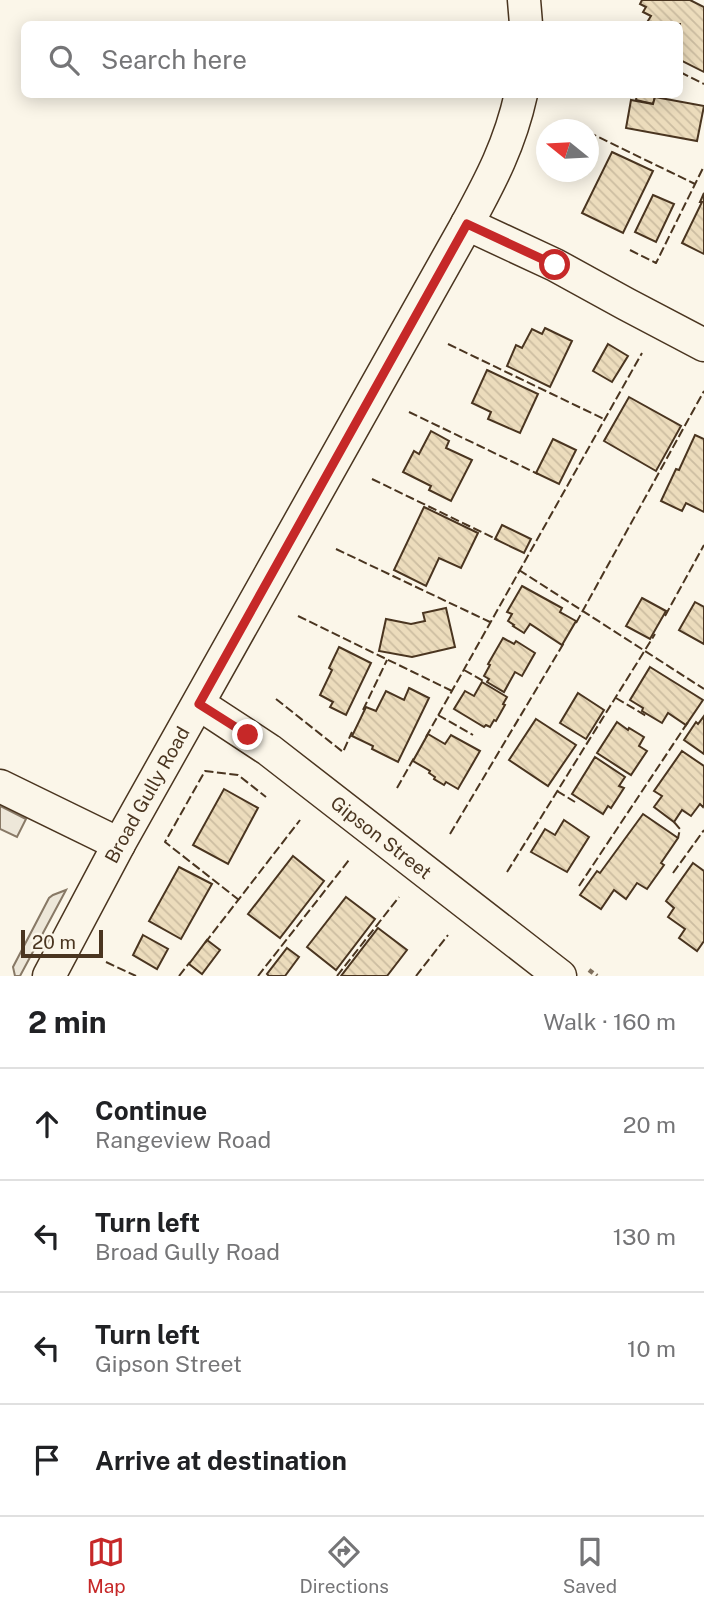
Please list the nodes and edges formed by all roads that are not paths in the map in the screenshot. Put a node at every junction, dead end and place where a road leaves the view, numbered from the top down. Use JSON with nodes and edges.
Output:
{"nodes":[{"id":1,"x":524,"y":0,"type":"edge"},
{"id":2,"x":526,"y":21,"type":"edge"},
{"id":3,"x":520,"y":98,"type":"edge"},
{"id":4,"x":467,"y":224,"type":"junction"},
{"id":5,"x":704,"y":345,"type":"edge"},
{"id":6,"x":199,"y":704,"type":"junction"},
{"id":7,"x":0,"y":786,"type":"edge"},
{"id":8,"x":119,"y":844,"type":"junction"},
{"id":9,"x":49,"y":976,"type":"edge"},
{"id":10,"x":560,"y":976,"type":"edge"}],
"edges":[{"from":1,"to":2,"type":"street"},
{"from":3,"to":4,"type":"street","name":"Broad Gully Road"},
{"from":4,"to":5,"type":"street"},
{"from":4,"to":6,"type":"street","name":"Broad Gully Road"},
{"from":6,"to":8,"type":"street","name":"Broad Gully Road"},
{"from":6,"to":10,"type":"street","name":"Gipson Street"},
{"from":7,"to":8,"type":"street"},
{"from":8,"to":9,"type":"street","name":"Broad Gully Road"}]}
